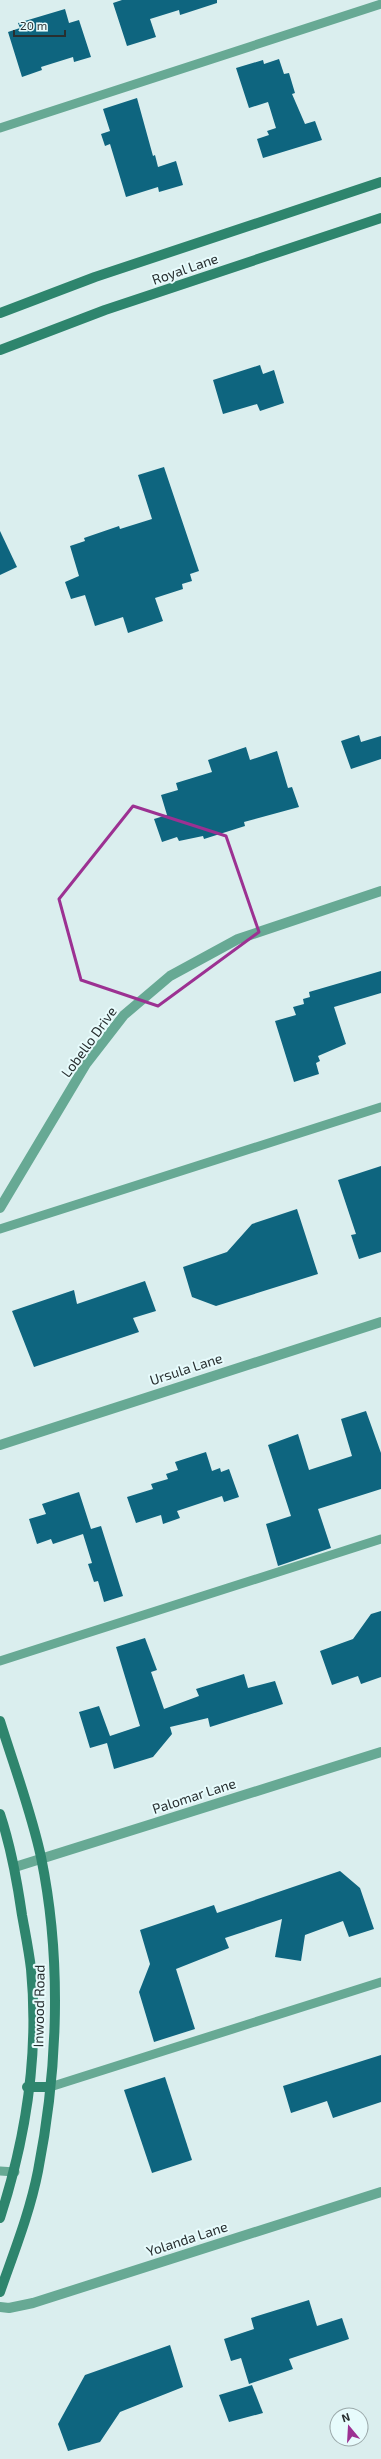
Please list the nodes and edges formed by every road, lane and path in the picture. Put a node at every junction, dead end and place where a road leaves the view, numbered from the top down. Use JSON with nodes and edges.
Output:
{"nodes":[{"id":1,"x":381,"y":4,"type":"edge"},
{"id":2,"x":0,"y":128,"type":"edge"},
{"id":3,"x":381,"y":182,"type":"edge"},
{"id":4,"x":381,"y":218,"type":"edge"},
{"id":5,"x":0,"y":313,"type":"edge"},
{"id":6,"x":0,"y":350,"type":"edge"},
{"id":7,"x":381,"y":891,"type":"edge"},
{"id":8,"x":381,"y":1107,"type":"edge"},
{"id":9,"x":0,"y":1208,"type":"edge"},
{"id":10,"x":0,"y":1229,"type":"edge"},
{"id":11,"x":381,"y":1322,"type":"edge"},
{"id":12,"x":0,"y":1445,"type":"edge"},
{"id":13,"x":381,"y":1539,"type":"edge"},
{"id":14,"x":0,"y":1661,"type":"edge"},
{"id":15,"x":0,"y":1721,"type":"edge"},
{"id":16,"x":381,"y":1752,"type":"edge"},
{"id":17,"x":0,"y":1814,"type":"edge"},
{"id":18,"x":41,"y":1859,"type":"junction"},
{"id":19,"x":15,"y":1867,"type":"junction"},
{"id":20,"x":381,"y":1982,"type":"edge"},
{"id":21,"x":27,"y":2087,"type":"junction"},
{"id":22,"x":50,"y":2088,"type":"junction"},
{"id":23,"x":0,"y":2171,"type":"edge"},
{"id":24,"x":14,"y":2172,"type":"junction"},
{"id":25,"x":381,"y":2192,"type":"edge"},
{"id":26,"x":0,"y":2218,"type":"edge"},
{"id":27,"x":0,"y":2292,"type":"edge"},
{"id":28,"x":0,"y":2307,"type":"edge"}],
"edges":[{"from":1,"to":2,"type":"lane"},
{"from":3,"to":5,"type":"main road","name":"Royal Lane"},
{"from":4,"to":6,"type":"main road","name":"Royal Lane"},
{"from":7,"to":9,"type":"street","name":"Lobello Drive"},
{"from":8,"to":10,"type":"lane"},
{"from":11,"to":12,"type":"street","name":"Ursula Lane"},
{"from":13,"to":14,"type":"lane"},
{"from":15,"to":18,"type":"main road","name":"Inwood Road"},
{"from":16,"to":18,"type":"street","name":"Palomar Lane"},
{"from":17,"to":19,"type":"main road","name":"Inwood Road"},
{"from":18,"to":19,"type":"street","name":"Palomar Lane"},
{"from":18,"to":22,"type":"main road","name":"Inwood Road"},
{"from":19,"to":21,"type":"main road","name":"Inwood Road"},
{"from":20,"to":22,"type":"lane"},
{"from":21,"to":22,"type":"main road"},
{"from":21,"to":24,"type":"main road","name":"Inwood Road"},
{"from":22,"to":27,"type":"main road","name":"Inwood Road"},
{"from":23,"to":24,"type":"lane"},
{"from":24,"to":26,"type":"main road","name":"Inwood Road"},
{"from":25,"to":28,"type":"street","name":"Yolanda Lane"}]}
